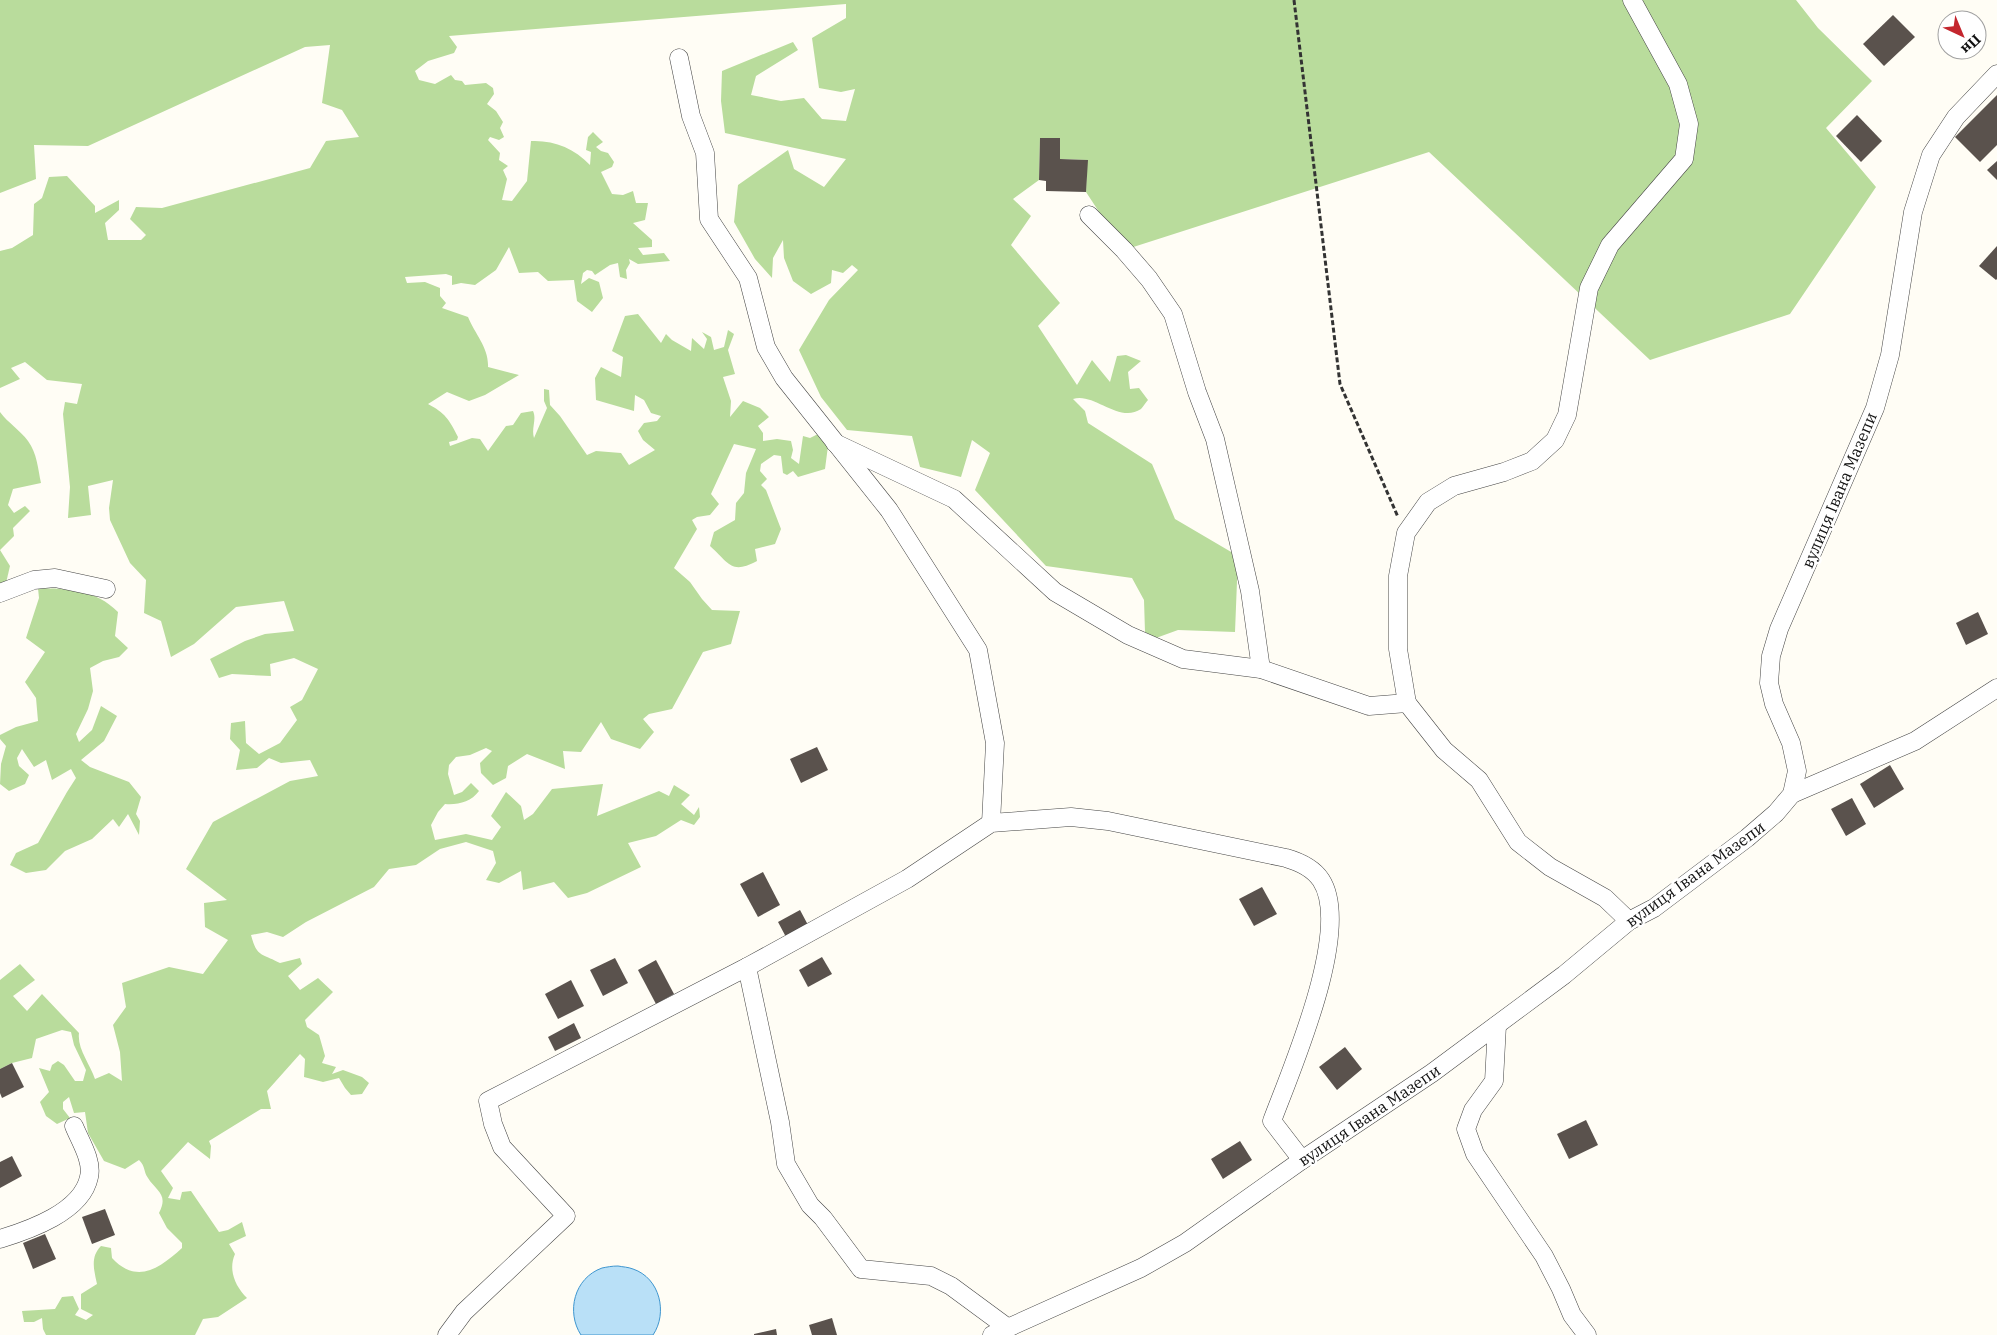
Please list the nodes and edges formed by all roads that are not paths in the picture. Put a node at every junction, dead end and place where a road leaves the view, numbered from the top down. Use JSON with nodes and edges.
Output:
{"nodes":[{"id":1,"x":1632,"y":0,"type":"edge"},
{"id":2,"x":679,"y":58,"type":"dead end"},
{"id":3,"x":1997,"y":74,"type":"edge"},
{"id":4,"x":1089,"y":214,"type":"dead end"},
{"id":5,"x":835,"y":443,"type":"junction"},
{"id":6,"x":106,"y":589,"type":"dead end"},
{"id":7,"x":0,"y":594,"type":"edge"},
{"id":8,"x":1261,"y":669,"type":"junction"},
{"id":9,"x":1997,"y":688,"type":"edge"},
{"id":10,"x":1407,"y":703,"type":"junction"},
{"id":11,"x":1792,"y":794,"type":"junction"},
{"id":12,"x":990,"y":823,"type":"junction"},
{"id":13,"x":1629,"y":921,"type":"junction"},
{"id":14,"x":747,"y":967,"type":"junction"},
{"id":15,"x":1498,"y":1025,"type":"junction"},
{"id":16,"x":74,"y":1126,"type":"dead end"},
{"id":17,"x":1302,"y":1160,"type":"junction"},
{"id":18,"x":0,"y":1239,"type":"edge"},
{"id":19,"x":1008,"y":1328,"type":"junction"},
{"id":20,"x":447,"y":1335,"type":"edge"},
{"id":21,"x":992,"y":1335,"type":"edge"},
{"id":22,"x":1588,"y":1335,"type":"edge"}],
"edges":[{"from":1,"to":10,"type":"street"},
{"from":2,"to":5,"type":"street"},
{"from":3,"to":11,"type":"street","name":"вулиця Івана Мазепи"},
{"from":4,"to":8,"type":"street"},
{"from":5,"to":8,"type":"street"},
{"from":5,"to":12,"type":"street"},
{"from":6,"to":7,"type":"street"},
{"from":8,"to":10,"type":"street"},
{"from":9,"to":11,"type":"street"},
{"from":10,"to":13,"type":"street"},
{"from":11,"to":13,"type":"street","name":"вулиця Івана Мазепи"},
{"from":12,"to":14,"type":"street"},
{"from":12,"to":17,"type":"street"},
{"from":13,"to":15,"type":"street","name":"вулиця Івана Мазепи"},
{"from":14,"to":19,"type":"street"},
{"from":14,"to":20,"type":"street"},
{"from":15,"to":17,"type":"street","name":"вулиця Івана Мазепи"},
{"from":15,"to":22,"type":"street"},
{"from":16,"to":18,"type":"street"},
{"from":17,"to":19,"type":"street","name":"вулиця Івана Мазепи"},
{"from":19,"to":21,"type":"street","name":"вулиця Івана Мазепи"}]}
